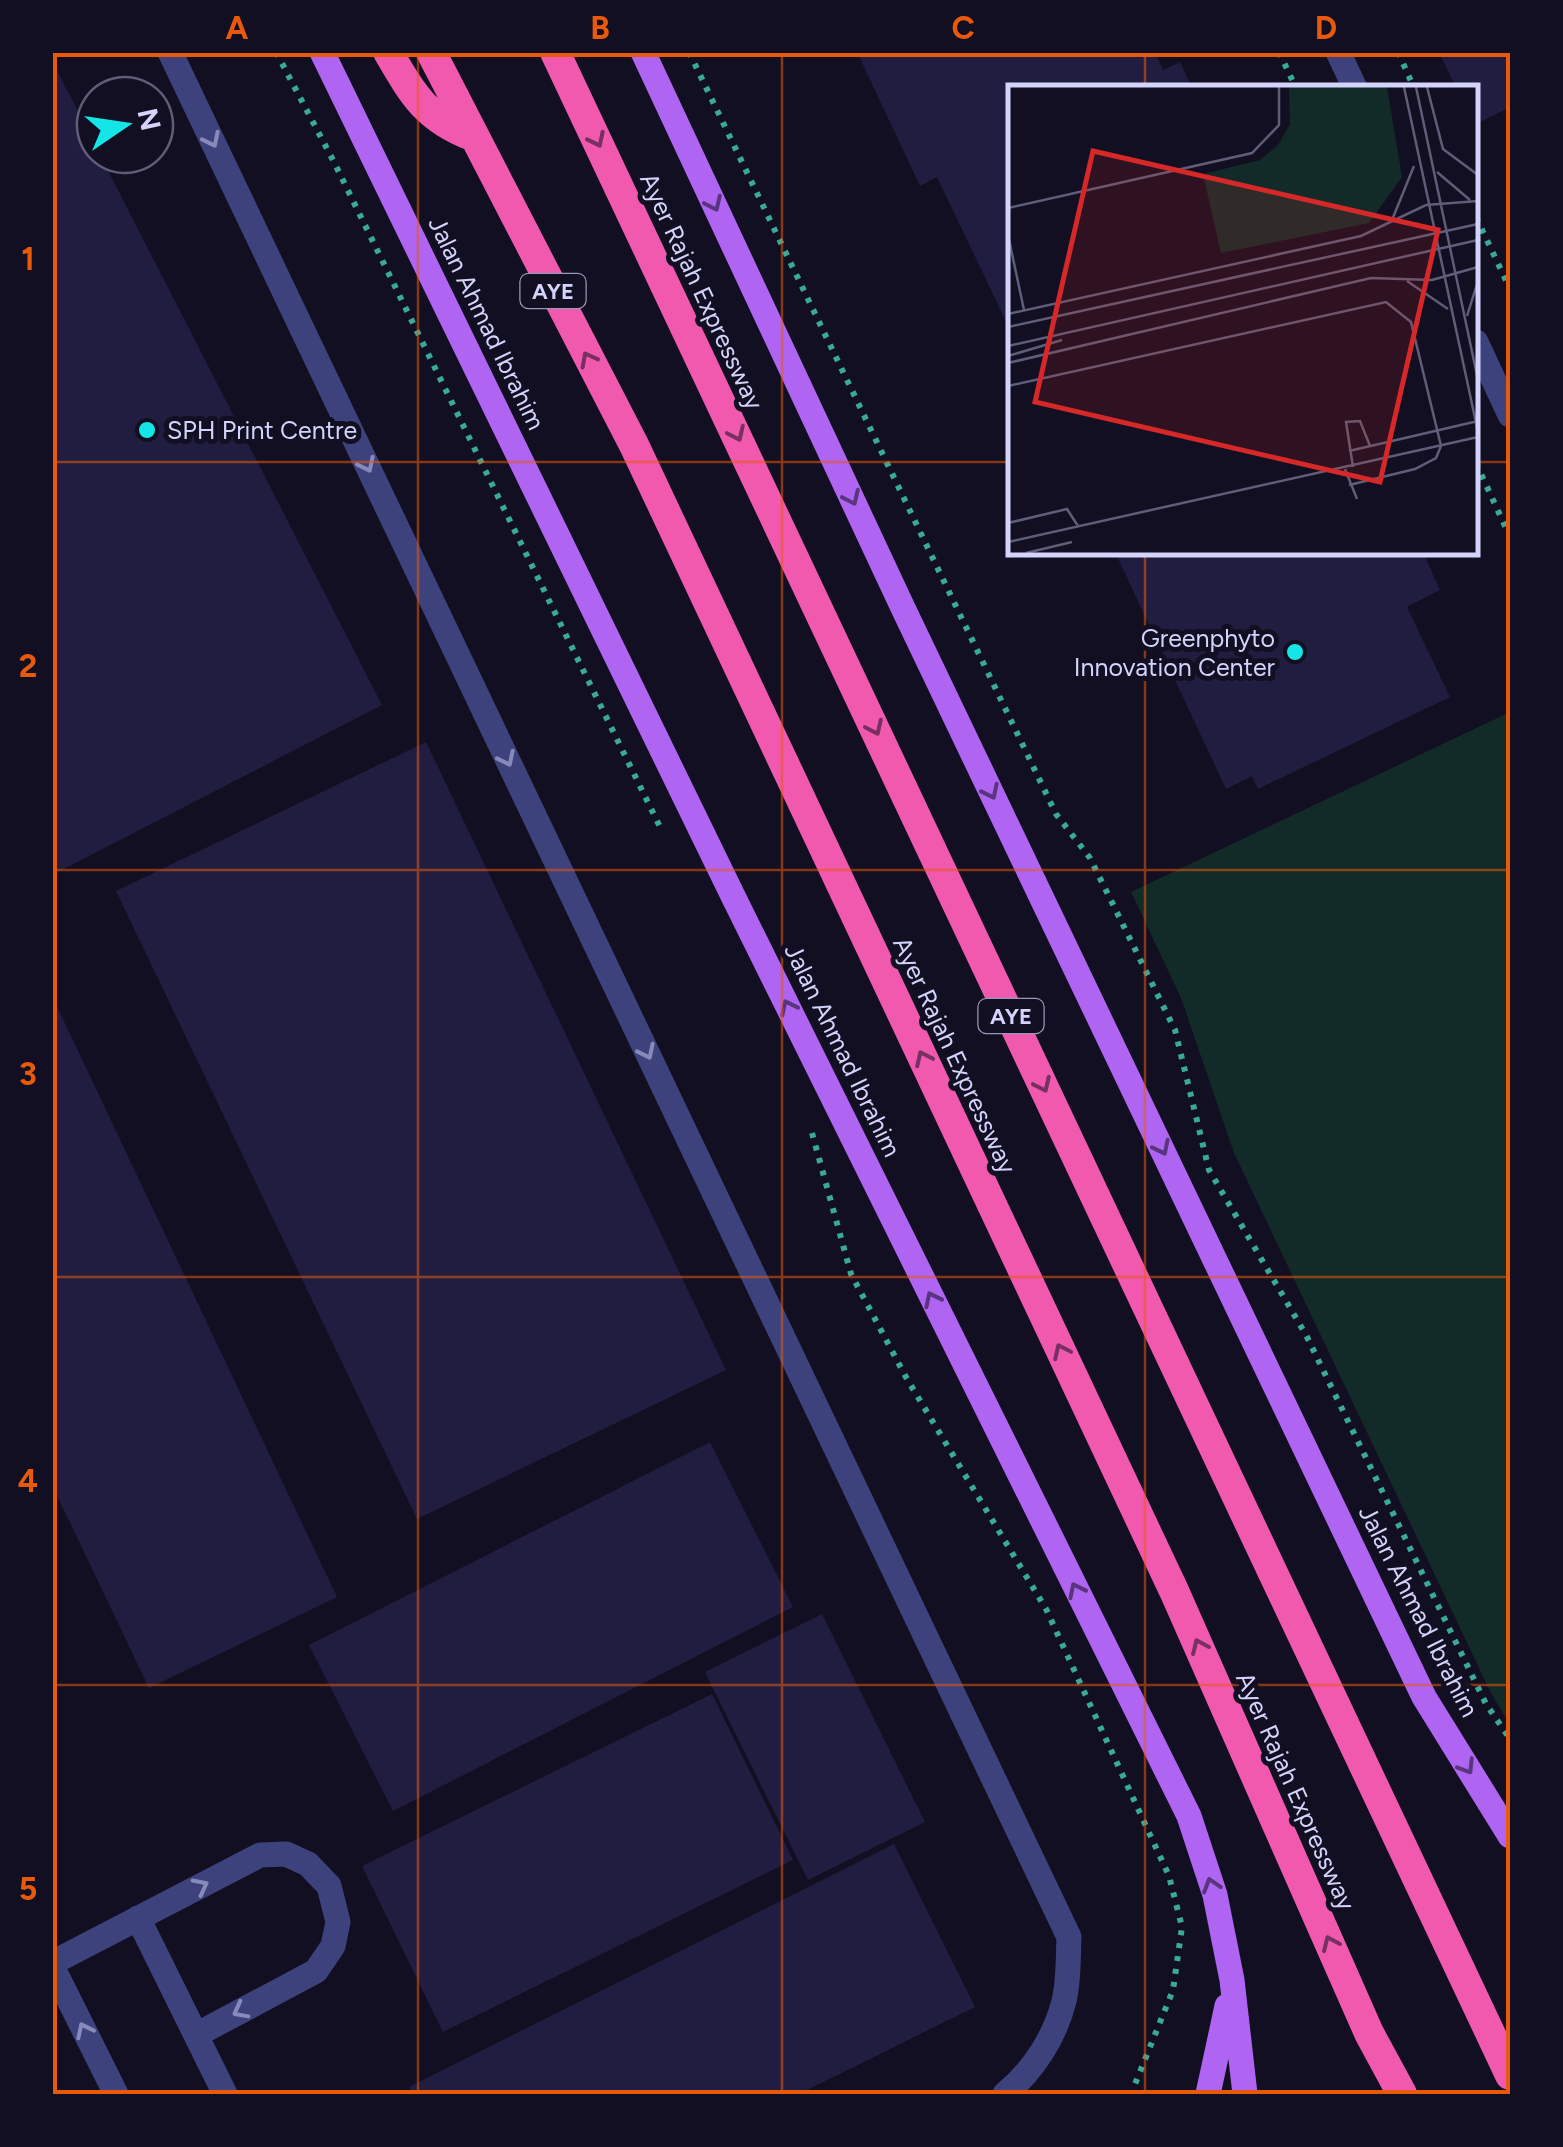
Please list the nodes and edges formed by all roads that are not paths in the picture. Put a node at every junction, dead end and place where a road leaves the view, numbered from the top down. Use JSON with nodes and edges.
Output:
{"nodes":[{"id":1,"x":170,"y":52,"type":"edge"},
{"id":2,"x":322,"y":52,"type":"edge"},
{"id":3,"x":388,"y":52,"type":"edge"},
{"id":4,"x":432,"y":52,"type":"edge"},
{"id":5,"x":555,"y":52,"type":"edge"},
{"id":6,"x":643,"y":52,"type":"edge"},
{"id":7,"x":1338,"y":52,"type":"edge"},
{"id":8,"x":1354,"y":85,"type":"edge"},
{"id":9,"x":472,"y":136,"type":"junction"},
{"id":10,"x":1478,"y":346,"type":"edge"},
{"id":11,"x":1510,"y":415,"type":"edge"},
{"id":12,"x":1510,"y":1836,"type":"edge"},
{"id":13,"x":138,"y":1918,"type":"junction"},
{"id":14,"x":52,"y":1965,"type":"edge"},
{"id":15,"x":1232,"y":1980,"type":"junction"},
{"id":16,"x":196,"y":2034,"type":"junction"},
{"id":17,"x":1510,"y":2075,"type":"edge"},
{"id":18,"x":116,"y":2094,"type":"edge"},
{"id":19,"x":226,"y":2094,"type":"edge"},
{"id":20,"x":1005,"y":2094,"type":"edge"},
{"id":21,"x":1208,"y":2094,"type":"edge"},
{"id":22,"x":1244,"y":2094,"type":"edge"},
{"id":23,"x":1402,"y":2094,"type":"edge"}],
"edges":[{"from":1,"to":20,"type":"street","one_way":true},
{"from":15,"to":2,"type":"main road","name":"Jalan Ahmad Ibrahim","one_way":true},
{"from":3,"to":9,"type":"highway"},
{"from":4,"to":9,"type":"highway","name":"Ayer Rajah Expressway","number":"AYE"},
{"from":5,"to":17,"type":"highway","name":"Ayer Rajah Expressway","number":"AYE","one_way":true},
{"from":6,"to":12,"type":"main road","name":"Jalan Ahmad Ibrahim","one_way":true},
{"from":7,"to":8,"type":"street"},
{"from":23,"to":9,"type":"highway","name":"Ayer Rajah Expressway","number":"AYE","one_way":true},
{"from":10,"to":11,"type":"street"},
{"from":13,"to":14,"type":"street"},
{"from":13,"to":16,"type":"street"},
{"from":13,"to":16,"type":"street","one_way":true},
{"from":18,"to":14,"type":"street","one_way":true},
{"from":15,"to":21,"type":"main road"},
{"from":15,"to":22,"type":"main road","name":"Jalan Ahmad Ibrahim"},
{"from":16,"to":19,"type":"street"}]}
